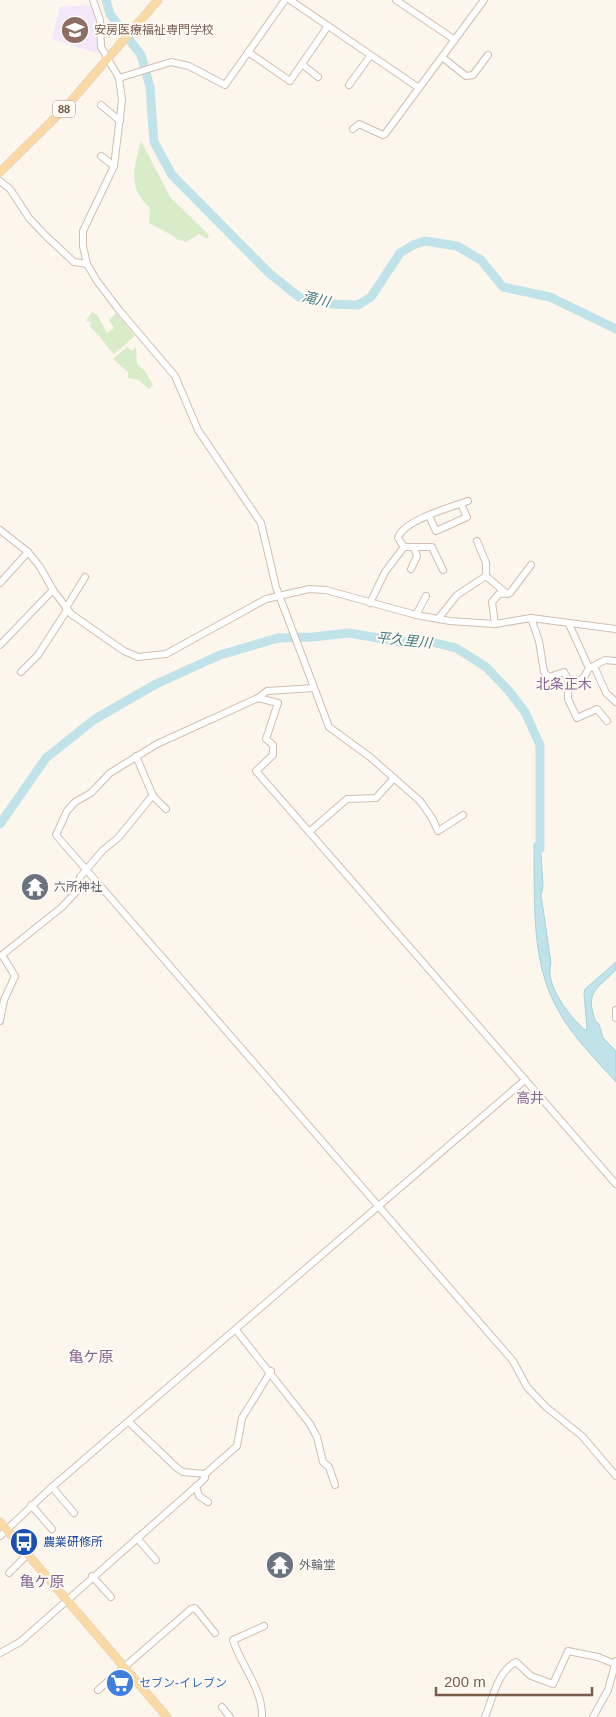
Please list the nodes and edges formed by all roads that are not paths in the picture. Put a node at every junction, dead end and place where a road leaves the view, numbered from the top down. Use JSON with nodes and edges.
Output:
{"nodes":[{"id":1,"x":93,"y":0,"type":"edge"},
{"id":2,"x":158,"y":0,"type":"edge"},
{"id":3,"x":285,"y":0,"type":"edge"},
{"id":4,"x":290,"y":0,"type":"edge"},
{"id":5,"x":396,"y":0,"type":"edge"},
{"id":6,"x":481,"y":1,"type":"edge"},
{"id":7,"x":328,"y":26,"type":"junction"},
{"id":8,"x":455,"y":40,"type":"junction"},
{"id":9,"x":248,"y":52,"type":"junction"},
{"id":10,"x":488,"y":55,"type":"dead end"},
{"id":11,"x":370,"y":56,"type":"junction"},
{"id":12,"x":442,"y":57,"type":"junction"},
{"id":13,"x":107,"y":60,"type":"junction"},
{"id":14,"x":303,"y":65,"type":"junction"},
{"id":15,"x":318,"y":77,"type":"dead end"},
{"id":16,"x":119,"y":78,"type":"junction"},
{"id":17,"x":349,"y":86,"type":"dead end"},
{"id":18,"x":419,"y":88,"type":"junction"},
{"id":19,"x":100,"y":105,"type":"dead end"},
{"id":20,"x":120,"y":121,"type":"junction"},
{"id":21,"x":353,"y":129,"type":"dead end"},
{"id":22,"x":101,"y":156,"type":"dead end"},
{"id":23,"x":114,"y":166,"type":"junction"},
{"id":24,"x":0,"y":172,"type":"edge"},
{"id":25,"x":0,"y":181,"type":"edge"},
{"id":26,"x":87,"y":264,"type":"junction"},
{"id":27,"x":468,"y":501,"type":"dead end"},
{"id":28,"x":461,"y":504,"type":"junction"},
{"id":29,"x":429,"y":516,"type":"junction"},
{"id":30,"x":0,"y":530,"type":"edge"},
{"id":31,"x":477,"y":541,"type":"dead end"},
{"id":32,"x":404,"y":547,"type":"junction"},
{"id":33,"x":414,"y":548,"type":"junction"},
{"id":34,"x":28,"y":552,"type":"junction"},
{"id":35,"x":531,"y":565,"type":"dead end"},
{"id":36,"x":410,"y":570,"type":"dead end"},
{"id":37,"x":444,"y":570,"type":"dead end"},
{"id":38,"x":486,"y":576,"type":"junction"},
{"id":39,"x":85,"y":578,"type":"dead end"},
{"id":40,"x":0,"y":583,"type":"edge"},
{"id":41,"x":53,"y":590,"type":"junction"},
{"id":42,"x":278,"y":594,"type":"junction"},
{"id":43,"x":507,"y":594,"type":"junction"},
{"id":44,"x":426,"y":596,"type":"dead end"},
{"id":45,"x":370,"y":603,"type":"junction"},
{"id":46,"x":67,"y":609,"type":"junction"},
{"id":47,"x":416,"y":615,"type":"junction"},
{"id":48,"x":530,"y":618,"type":"junction"},
{"id":49,"x":438,"y":620,"type":"junction"},
{"id":50,"x":496,"y":624,"type":"junction"},
{"id":51,"x":569,"y":624,"type":"junction"},
{"id":52,"x":616,"y":629,"type":"edge"},
{"id":53,"x":0,"y":646,"type":"edge"},
{"id":54,"x":616,"y":661,"type":"edge"},
{"id":55,"x":591,"y":667,"type":"junction"},
{"id":56,"x":21,"y":672,"type":"dead end"},
{"id":57,"x":572,"y":687,"type":"junction"},
{"id":58,"x":314,"y":688,"type":"junction"},
{"id":59,"x":258,"y":698,"type":"junction"},
{"id":60,"x":616,"y":702,"type":"edge"},
{"id":61,"x":607,"y":721,"type":"dead end"},
{"id":62,"x":136,"y":756,"type":"junction"},
{"id":63,"x":394,"y":778,"type":"junction"},
{"id":64,"x":153,"y":795,"type":"junction"},
{"id":65,"x":166,"y":809,"type":"dead end"},
{"id":66,"x":463,"y":815,"type":"dead end"},
{"id":67,"x":309,"y":832,"type":"junction"},
{"id":68,"x":87,"y":869,"type":"junction"},
{"id":69,"x":616,"y":1010,"type":"edge"},
{"id":70,"x":616,"y":1018,"type":"edge"},
{"id":71,"x":0,"y":1021,"type":"edge"},
{"id":72,"x":525,"y":1080,"type":"junction"},
{"id":73,"x":616,"y":1184,"type":"edge"},
{"id":74,"x":378,"y":1207,"type":"junction"},
{"id":75,"x":236,"y":1330,"type":"junction"},
{"id":76,"x":270,"y":1371,"type":"junction"},
{"id":77,"x":129,"y":1422,"type":"junction"},
{"id":78,"x":205,"y":1474,"type":"junction"},
{"id":79,"x":616,"y":1476,"type":"edge"},
{"id":80,"x":335,"y":1485,"type":"dead end"},
{"id":81,"x":196,"y":1486,"type":"junction"},
{"id":82,"x":52,"y":1487,"type":"junction"},
{"id":83,"x":208,"y":1502,"type":"dead end"},
{"id":84,"x":31,"y":1506,"type":"junction"},
{"id":85,"x":74,"y":1513,"type":"dead end"},
{"id":86,"x":0,"y":1522,"type":"edge"},
{"id":87,"x":7,"y":1529,"type":"junction"},
{"id":88,"x":52,"y":1529,"type":"dead end"},
{"id":89,"x":0,"y":1536,"type":"edge"},
{"id":90,"x":137,"y":1538,"type":"junction"},
{"id":91,"x":28,"y":1554,"type":"junction"},
{"id":92,"x":156,"y":1560,"type":"dead end"},
{"id":93,"x":9,"y":1573,"type":"dead end"},
{"id":94,"x":92,"y":1576,"type":"junction"},
{"id":95,"x":110,"y":1597,"type":"dead end"},
{"id":96,"x":67,"y":1599,"type":"junction"},
{"id":97,"x":264,"y":1626,"type":"dead end"},
{"id":98,"x":215,"y":1634,"type":"dead end"},
{"id":99,"x":0,"y":1653,"type":"edge"},
{"id":100,"x":616,"y":1663,"type":"edge"},
{"id":101,"x":125,"y":1667,"type":"junction"},
{"id":102,"x":98,"y":1690,"type":"dead end"},
{"id":103,"x":222,"y":1707,"type":"dead end"},
{"id":104,"x":168,"y":1717,"type":"edge"},
{"id":105,"x":230,"y":1717,"type":"edge"},
{"id":106,"x":262,"y":1717,"type":"edge"},
{"id":107,"x":485,"y":1717,"type":"edge"},
{"id":108,"x":592,"y":1717,"type":"edge"}],
"edges":[{"from":1,"to":13,"type":"street"},
{"from":2,"to":13,"type":"main road","number":"88"},
{"from":3,"to":9,"type":"street"},
{"from":4,"to":7,"type":"street"},
{"from":5,"to":8,"type":"street"},
{"from":6,"to":8,"type":"street"},
{"from":7,"to":11,"type":"street"},
{"from":7,"to":14,"type":"street"},
{"from":8,"to":12,"type":"street"},
{"from":9,"to":14,"type":"street"},
{"from":9,"to":16,"type":"street"},
{"from":10,"to":12,"type":"street"},
{"from":11,"to":17,"type":"street"},
{"from":11,"to":18,"type":"street"},
{"from":12,"to":18,"type":"street"},
{"from":13,"to":16,"type":"street"},
{"from":13,"to":24,"type":"main road","number":"88"},
{"from":14,"to":15,"type":"street"},
{"from":16,"to":20,"type":"street"},
{"from":18,"to":21,"type":"street"},
{"from":19,"to":20,"type":"street"},
{"from":20,"to":23,"type":"street"},
{"from":22,"to":23,"type":"street"},
{"from":23,"to":26,"type":"street"},
{"from":25,"to":26,"type":"street"},
{"from":26,"to":42,"type":"street"},
{"from":27,"to":28,"type":"street"},
{"from":28,"to":29,"type":"street"},
{"from":28,"to":29,"type":"street"},
{"from":29,"to":32,"type":"street"},
{"from":30,"to":34,"type":"street"},
{"from":31,"to":38,"type":"street"},
{"from":32,"to":33,"type":"street"},
{"from":32,"to":45,"type":"street"},
{"from":33,"to":36,"type":"street"},
{"from":33,"to":37,"type":"street"},
{"from":34,"to":40,"type":"street"},
{"from":34,"to":41,"type":"street"},
{"from":35,"to":43,"type":"street"},
{"from":38,"to":43,"type":"street"},
{"from":38,"to":49,"type":"street"},
{"from":39,"to":46,"type":"street"},
{"from":41,"to":46,"type":"street"},
{"from":41,"to":53,"type":"street"},
{"from":42,"to":45,"type":"street"},
{"from":42,"to":46,"type":"street"},
{"from":42,"to":58,"type":"street"},
{"from":43,"to":50,"type":"street"},
{"from":44,"to":47,"type":"street"},
{"from":45,"to":47,"type":"street"},
{"from":46,"to":56,"type":"street"},
{"from":47,"to":49,"type":"street"},
{"from":48,"to":50,"type":"street"},
{"from":48,"to":51,"type":"street"},
{"from":48,"to":57,"type":"street"},
{"from":49,"to":50,"type":"street"},
{"from":51,"to":52,"type":"street"},
{"from":51,"to":55,"type":"street"},
{"from":54,"to":55,"type":"street"},
{"from":55,"to":57,"type":"street"},
{"from":55,"to":60,"type":"street"},
{"from":57,"to":61,"type":"street"},
{"from":58,"to":59,"type":"street"},
{"from":58,"to":63,"type":"street"},
{"from":59,"to":62,"type":"street"},
{"from":59,"to":67,"type":"street"},
{"from":62,"to":64,"type":"street"},
{"from":62,"to":68,"type":"street"},
{"from":63,"to":66,"type":"street"},
{"from":63,"to":67,"type":"street"},
{"from":64,"to":65,"type":"street"},
{"from":64,"to":68,"type":"street"},
{"from":67,"to":72,"type":"street"},
{"from":68,"to":71,"type":"street"},
{"from":68,"to":74,"type":"street"},
{"from":69,"to":70,"type":"street"},
{"from":72,"to":73,"type":"street"},
{"from":72,"to":74,"type":"street"},
{"from":74,"to":75,"type":"street"},
{"from":74,"to":79,"type":"street"},
{"from":75,"to":76,"type":"street"},
{"from":75,"to":77,"type":"street"},
{"from":76,"to":78,"type":"street"},
{"from":76,"to":80,"type":"street"},
{"from":77,"to":78,"type":"street"},
{"from":77,"to":82,"type":"street"},
{"from":78,"to":81,"type":"street"},
{"from":81,"to":83,"type":"street"},
{"from":81,"to":90,"type":"street"},
{"from":82,"to":84,"type":"street"},
{"from":82,"to":85,"type":"street"},
{"from":84,"to":87,"type":"street"},
{"from":84,"to":88,"type":"street"},
{"from":86,"to":87,"type":"main road"},
{"from":87,"to":89,"type":"street"},
{"from":87,"to":91,"type":"main road"},
{"from":90,"to":92,"type":"street"},
{"from":90,"to":94,"type":"street"},
{"from":91,"to":93,"type":"street"},
{"from":91,"to":96,"type":"main road"},
{"from":94,"to":95,"type":"street"},
{"from":94,"to":96,"type":"street"},
{"from":96,"to":99,"type":"street"},
{"from":96,"to":101,"type":"main road"},
{"from":97,"to":106,"type":"street"},
{"from":98,"to":101,"type":"street"},
{"from":100,"to":107,"type":"street"},
{"from":100,"to":108,"type":"street"},
{"from":101,"to":102,"type":"street"},
{"from":101,"to":104,"type":"main road"},
{"from":103,"to":105,"type":"street"}]}
